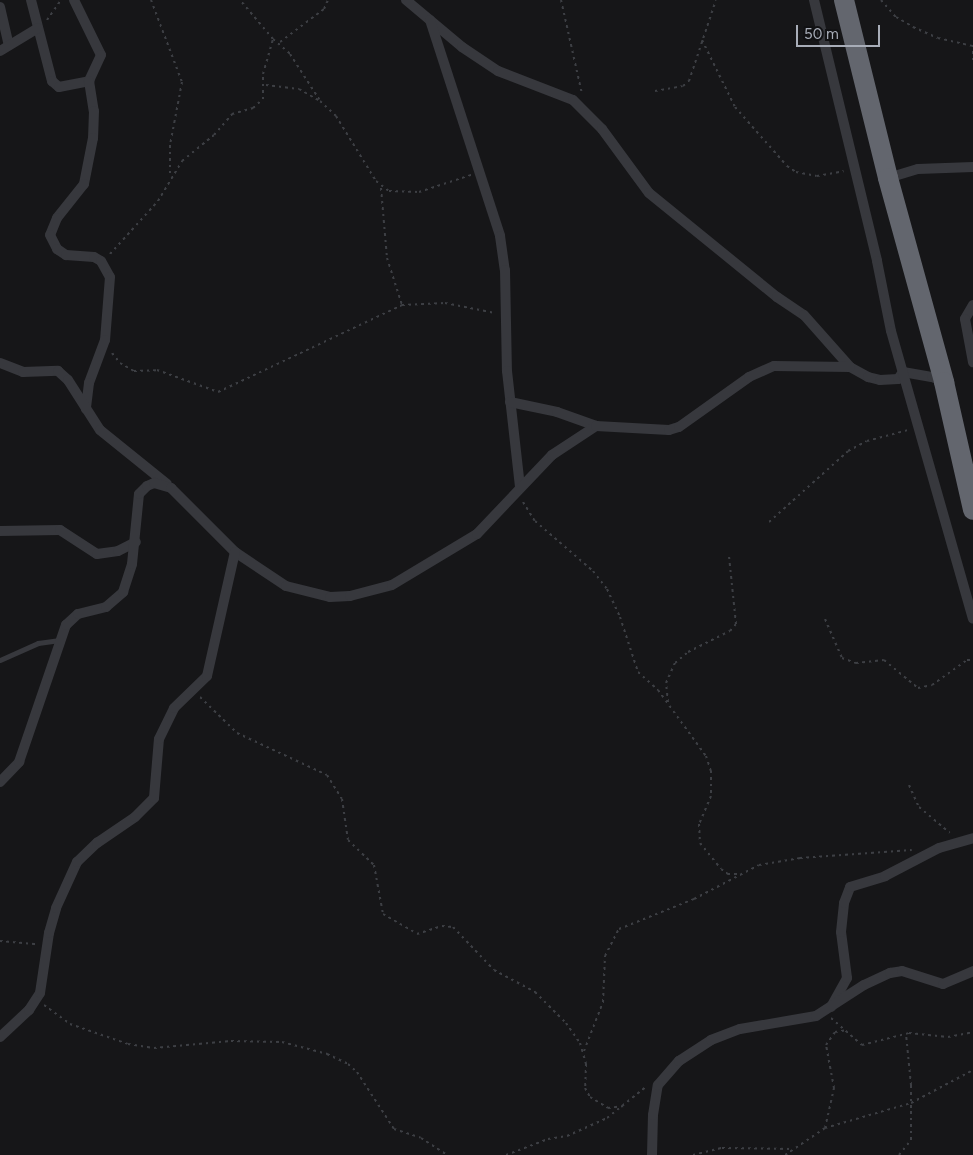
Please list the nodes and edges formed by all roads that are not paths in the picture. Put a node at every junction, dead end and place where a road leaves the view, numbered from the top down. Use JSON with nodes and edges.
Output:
{"nodes":[{"id":1,"x":31,"y":0,"type":"edge"},
{"id":2,"x":74,"y":0,"type":"edge"},
{"id":3,"x":406,"y":0,"type":"edge"},
{"id":4,"x":814,"y":0,"type":"edge"},
{"id":5,"x":844,"y":0,"type":"edge"},
{"id":6,"x":0,"y":7,"type":"edge"},
{"id":7,"x":430,"y":19,"type":"junction"},
{"id":8,"x":38,"y":28,"type":"junction"},
{"id":9,"x":5,"y":48,"type":"edge"},
{"id":10,"x":89,"y":81,"type":"junction"},
{"id":11,"x":973,"y":167,"type":"edge"},
{"id":12,"x":888,"y":178,"type":"junction"},
{"id":13,"x":973,"y":304,"type":"edge"},
{"id":14,"x":973,"y":362,"type":"edge"},
{"id":15,"x":0,"y":363,"type":"edge"},
{"id":16,"x":850,"y":367,"type":"junction"},
{"id":17,"x":903,"y":372,"type":"junction"},
{"id":18,"x":944,"y":382,"type":"junction"},
{"id":19,"x":510,"y":402,"type":"junction"},
{"id":20,"x":86,"y":409,"type":"junction"},
{"id":21,"x":596,"y":426,"type":"junction"},
{"id":22,"x":171,"y":488,"type":"junction"},
{"id":23,"x":517,"y":489,"type":"junction"},
{"id":24,"x":973,"y":510,"type":"edge"},
{"id":25,"x":0,"y":531,"type":"edge"},
{"id":26,"x":136,"y":542,"type":"junction"},
{"id":27,"x":235,"y":552,"type":"junction"},
{"id":28,"x":973,"y":619,"type":"edge"},
{"id":29,"x":61,"y":640,"type":"junction"},
{"id":30,"x":0,"y":660,"type":"edge"},
{"id":31,"x":0,"y":782,"type":"edge"},
{"id":32,"x":969,"y":839,"type":"edge"},
{"id":33,"x":973,"y":971,"type":"edge"},
{"id":34,"x":827,"y":1010,"type":"junction"},
{"id":35,"x":0,"y":1037,"type":"edge"},
{"id":36,"x":652,"y":1155,"type":"edge"}],
"edges":[{"from":1,"to":8,"type":"street"},
{"from":2,"to":10,"type":"street"},
{"from":3,"to":7,"type":"street"},
{"from":4,"to":17,"type":"street"},
{"from":5,"to":12,"type":"highway"},
{"from":6,"to":9,"type":"street"},
{"from":7,"to":16,"type":"street"},
{"from":7,"to":19,"type":"street"},
{"from":8,"to":9,"type":"street"},
{"from":8,"to":10,"type":"street"},
{"from":10,"to":20,"type":"street"},
{"from":11,"to":12,"type":"street"},
{"from":12,"to":18,"type":"highway"},
{"from":13,"to":14,"type":"street"},
{"from":15,"to":20,"type":"street"},
{"from":16,"to":17,"type":"street"},
{"from":16,"to":21,"type":"street"},
{"from":17,"to":18,"type":"street"},
{"from":17,"to":28,"type":"street"},
{"from":18,"to":24,"type":"highway"},
{"from":19,"to":21,"type":"street"},
{"from":19,"to":23,"type":"street"},
{"from":20,"to":22,"type":"street"},
{"from":21,"to":23,"type":"street"},
{"from":22,"to":26,"type":"street"},
{"from":22,"to":27,"type":"street"},
{"from":23,"to":27,"type":"street"},
{"from":25,"to":26,"type":"street"},
{"from":26,"to":29,"type":"street"},
{"from":27,"to":35,"type":"street"},
{"from":29,"to":30,"type":"lane"},
{"from":29,"to":31,"type":"street"},
{"from":32,"to":34,"type":"street"},
{"from":33,"to":34,"type":"street"},
{"from":34,"to":36,"type":"street"}]}
